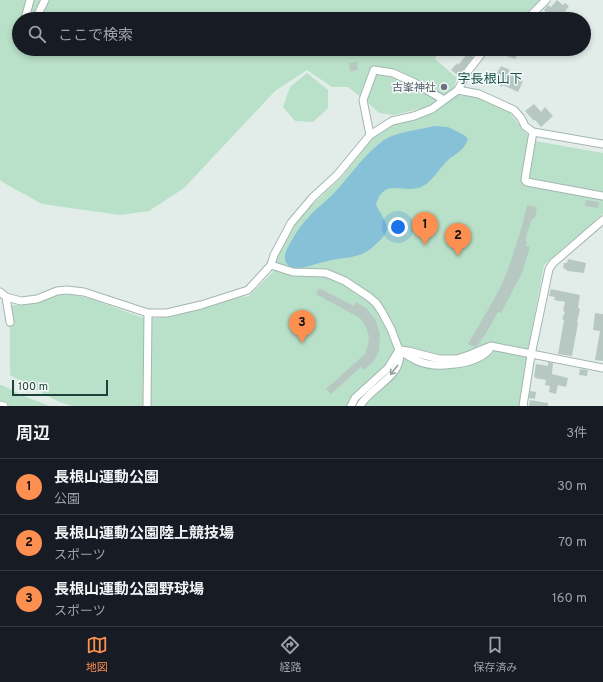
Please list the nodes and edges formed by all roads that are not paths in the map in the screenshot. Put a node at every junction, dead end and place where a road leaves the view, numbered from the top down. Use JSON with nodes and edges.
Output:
{"nodes":[{"id":1,"x":30,"y":0,"type":"edge"},
{"id":2,"x":45,"y":0,"type":"edge"},
{"id":3,"x":546,"y":0,"type":"edge"},
{"id":4,"x":27,"y":12,"type":"edge"},
{"id":5,"x":39,"y":12,"type":"edge"},
{"id":6,"x":534,"y":12,"type":"edge"},
{"id":7,"x":480,"y":56,"type":"edge"},
{"id":8,"x":458,"y":90,"type":"junction"},
{"id":9,"x":444,"y":100,"type":"junction"},
{"id":10,"x":533,"y":132,"type":"junction"},
{"id":11,"x":370,"y":135,"type":"junction"},
{"id":12,"x":603,"y":144,"type":"edge"},
{"id":13,"x":603,"y":196,"type":"edge"},
{"id":14,"x":603,"y":220,"type":"edge"},
{"id":15,"x":271,"y":265,"type":"junction"},
{"id":16,"x":0,"y":292,"type":"edge"},
{"id":17,"x":6,"y":298,"type":"junction"},
{"id":18,"x":148,"y":313,"type":"junction"},
{"id":19,"x":10,"y":322,"type":"dead end"},
{"id":20,"x":399,"y":350,"type":"junction"},
{"id":21,"x":531,"y":354,"type":"junction"},
{"id":22,"x":603,"y":368,"type":"edge"},
{"id":23,"x":0,"y":405,"type":"edge"},
{"id":24,"x":4,"y":406,"type":"edge"},
{"id":25,"x":148,"y":406,"type":"edge"},
{"id":26,"x":351,"y":406,"type":"edge"},
{"id":27,"x":360,"y":406,"type":"edge"},
{"id":28,"x":523,"y":406,"type":"edge"}],
"edges":[{"from":1,"to":4,"type":"street"},
{"from":2,"to":5,"type":"street"},
{"from":3,"to":6,"type":"street"},
{"from":7,"to":8,"type":"street"},
{"from":8,"to":9,"type":"street"},
{"from":8,"to":10,"type":"street"},
{"from":9,"to":11,"type":"street"},
{"from":9,"to":11,"type":"street"},
{"from":10,"to":12,"type":"street"},
{"from":10,"to":13,"type":"street"},
{"from":11,"to":15,"type":"street"},
{"from":14,"to":21,"type":"street"},
{"from":15,"to":18,"type":"street"},
{"from":15,"to":20,"type":"street"},
{"from":16,"to":17,"type":"street"},
{"from":17,"to":18,"type":"street"},
{"from":17,"to":19,"type":"street"},
{"from":18,"to":25,"type":"street"},
{"from":20,"to":21,"type":"street"},
{"from":20,"to":26,"type":"street"},
{"from":20,"to":27,"type":"street","one_way":true},
{"from":21,"to":22,"type":"street"},
{"from":21,"to":28,"type":"street"},
{"from":23,"to":24,"type":"street"}]}
